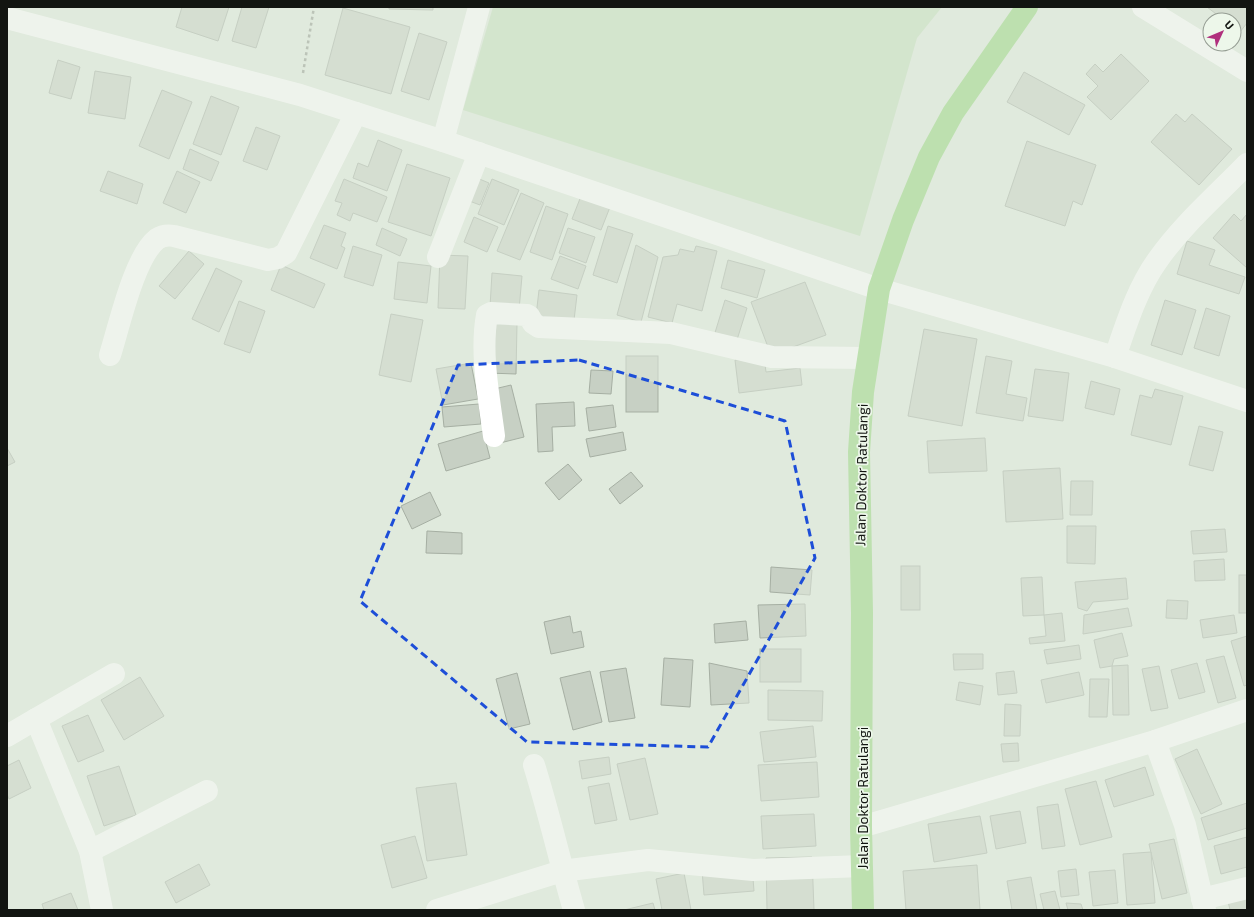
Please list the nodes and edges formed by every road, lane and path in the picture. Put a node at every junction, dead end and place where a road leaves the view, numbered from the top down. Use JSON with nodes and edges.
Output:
{"nodes":[{"id":1,"x":314,"y":7,"type":"edge"},
{"id":2,"x":479,"y":7,"type":"edge"},
{"id":3,"x":1027,"y":7,"type":"edge"},
{"id":4,"x":1143,"y":7,"type":"edge"},
{"id":5,"x":7,"y":18,"type":"edge"},
{"id":6,"x":1247,"y":71,"type":"edge"},
{"id":7,"x":300,"y":95,"type":"junction"},
{"id":8,"x":356,"y":113,"type":"junction"},
{"id":9,"x":443,"y":141,"type":"junction"},
{"id":10,"x":479,"y":153,"type":"junction"},
{"id":11,"x":1247,"y":164,"type":"edge"},
{"id":12,"x":438,"y":257,"type":"dead end"},
{"id":13,"x":879,"y":289,"type":"junction"},
{"id":14,"x":110,"y":355,"type":"dead end"},
{"id":15,"x":1115,"y":356,"type":"junction"},
{"id":16,"x":868,"y":358,"type":"junction"},
{"id":17,"x":1247,"y":401,"type":"edge"},
{"id":18,"x":494,"y":436,"type":"dead end"},
{"id":19,"x":114,"y":674,"type":"dead end"},
{"id":20,"x":1247,"y":710,"type":"edge"},
{"id":21,"x":36,"y":719,"type":"junction"},
{"id":22,"x":7,"y":736,"type":"edge"},
{"id":23,"x":1155,"y":741,"type":"junction"},
{"id":24,"x":534,"y":765,"type":"dead end"},
{"id":25,"x":207,"y":791,"type":"dead end"},
{"id":26,"x":861,"y":827,"type":"junction"},
{"id":27,"x":90,"y":851,"type":"junction"},
{"id":28,"x":862,"y":866,"type":"junction"},
{"id":29,"x":562,"y":871,"type":"junction"},
{"id":30,"x":1247,"y":888,"type":"edge"},
{"id":31,"x":1204,"y":904,"type":"edge"},
{"id":32,"x":102,"y":910,"type":"edge"},
{"id":33,"x":437,"y":910,"type":"edge"},
{"id":34,"x":574,"y":910,"type":"edge"},
{"id":35,"x":863,"y":910,"type":"edge"}],
"edges":[{"from":1,"to":7,"type":"path"},
{"from":2,"to":9,"type":"street"},
{"from":3,"to":13,"type":"highway","name":"Jalan Doktor Ratulangi"},
{"from":4,"to":6,"type":"street"},
{"from":5,"to":7,"type":"street"},
{"from":7,"to":8,"type":"street"},
{"from":8,"to":9,"type":"street"},
{"from":8,"to":14,"type":"street"},
{"from":9,"to":10,"type":"street"},
{"from":10,"to":12,"type":"street"},
{"from":10,"to":13,"type":"street"},
{"from":11,"to":15,"type":"street"},
{"from":13,"to":15,"type":"street"},
{"from":13,"to":16,"type":"highway","name":"Jalan Doktor Ratulangi"},
{"from":15,"to":17,"type":"street"},
{"from":16,"to":18,"type":"street"},
{"from":16,"to":26,"type":"highway","name":"Jalan Doktor Ratulangi"},
{"from":19,"to":21,"type":"street"},
{"from":20,"to":23,"type":"street"},
{"from":21,"to":22,"type":"street"},
{"from":21,"to":27,"type":"street"},
{"from":23,"to":26,"type":"street"},
{"from":23,"to":31,"type":"street"},
{"from":24,"to":29,"type":"street"},
{"from":25,"to":27,"type":"street"},
{"from":26,"to":28,"type":"highway","name":"Jalan Doktor Ratulangi"},
{"from":27,"to":32,"type":"street"},
{"from":28,"to":29,"type":"street"},
{"from":28,"to":35,"type":"highway","name":"Jalan Doktor Ratulangi"},
{"from":29,"to":33,"type":"street"},
{"from":29,"to":34,"type":"street"},
{"from":30,"to":31,"type":"street"}]}
